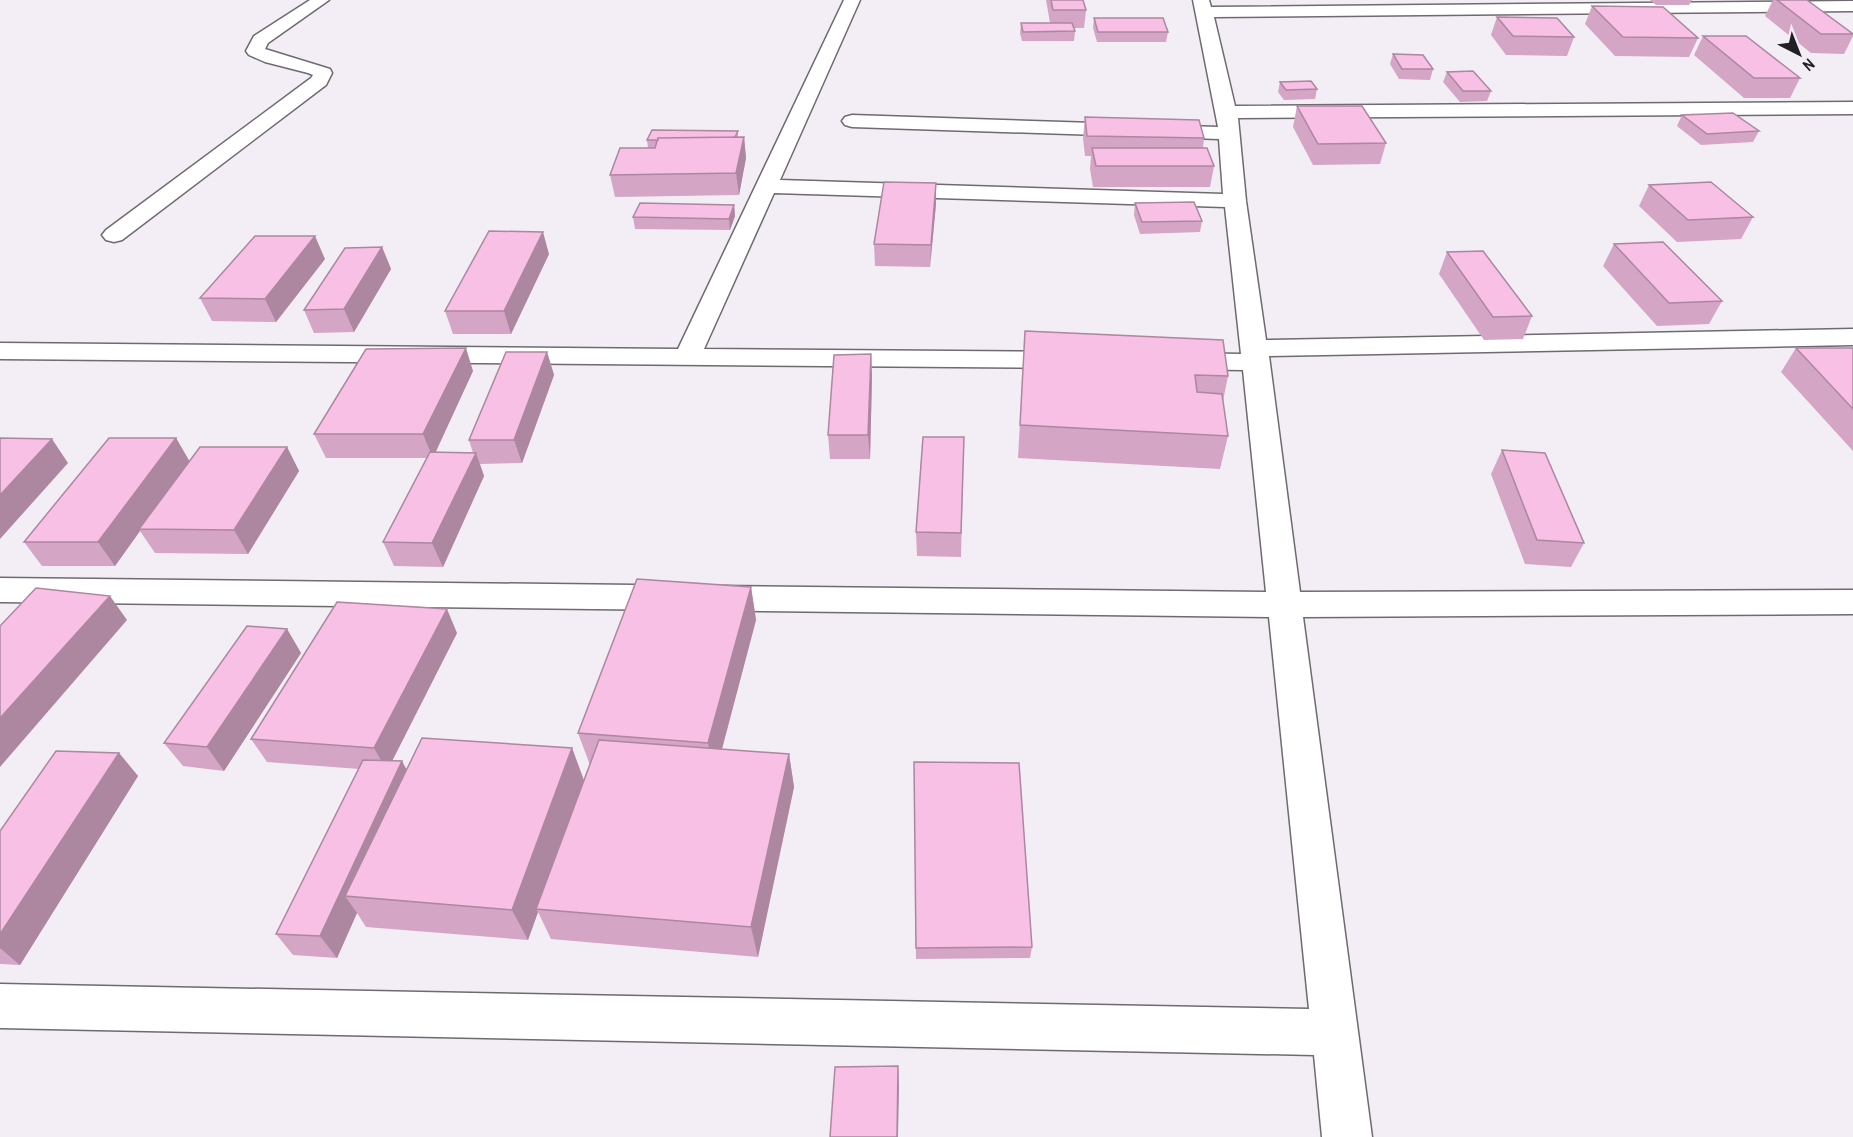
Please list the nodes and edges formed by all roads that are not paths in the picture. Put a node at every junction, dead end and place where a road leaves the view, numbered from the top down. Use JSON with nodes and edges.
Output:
{"nodes":[{"id":1,"x":321,"y":0,"type":"edge"},
{"id":2,"x":852,"y":0,"type":"edge"},
{"id":3,"x":1202,"y":6,"type":"edge"},
{"id":4,"x":1853,"y":6,"type":"edge"},
{"id":5,"x":1853,"y":108,"type":"edge"},
{"id":6,"x":852,"y":121,"type":"dead end"},
{"id":7,"x":1228,"y":122,"type":"junction"},
{"id":8,"x":765,"y":186,"type":"junction"},
{"id":9,"x":1235,"y":201,"type":"junction"},
{"id":10,"x":114,"y":235,"type":"dead end"},
{"id":11,"x":1853,"y":337,"type":"edge"},
{"id":12,"x":0,"y":351,"type":"edge"},
{"id":13,"x":1255,"y":355,"type":"junction"},
{"id":14,"x":687,"y":357,"type":"junction"},
{"id":15,"x":1090,"y":360,"type":"edge"},
{"id":16,"x":1149,"y":361,"type":"edge"},
{"id":17,"x":0,"y":590,"type":"edge"},
{"id":18,"x":1853,"y":602,"type":"edge"},
{"id":19,"x":1284,"y":605,"type":"junction"},
{"id":20,"x":0,"y":1006,"type":"edge"},
{"id":21,"x":1334,"y":1032,"type":"junction"},
{"id":22,"x":1347,"y":1137,"type":"edge"}],
"edges":[{"from":1,"to":10,"type":"street"},
{"from":2,"to":8,"type":"street"},
{"from":3,"to":4,"type":"street"},
{"from":3,"to":7,"type":"street"},
{"from":5,"to":7,"type":"street"},
{"from":6,"to":7,"type":"street"},
{"from":7,"to":9,"type":"street"},
{"from":8,"to":9,"type":"street"},
{"from":8,"to":14,"type":"street"},
{"from":9,"to":13,"type":"street"},
{"from":11,"to":13,"type":"street"},
{"from":12,"to":14,"type":"street"},
{"from":13,"to":16,"type":"street"},
{"from":13,"to":19,"type":"street"},
{"from":14,"to":15,"type":"street"},
{"from":17,"to":19,"type":"street"},
{"from":18,"to":19,"type":"street"},
{"from":19,"to":21,"type":"street"},
{"from":20,"to":21,"type":"street"},
{"from":21,"to":22,"type":"street"}]}
